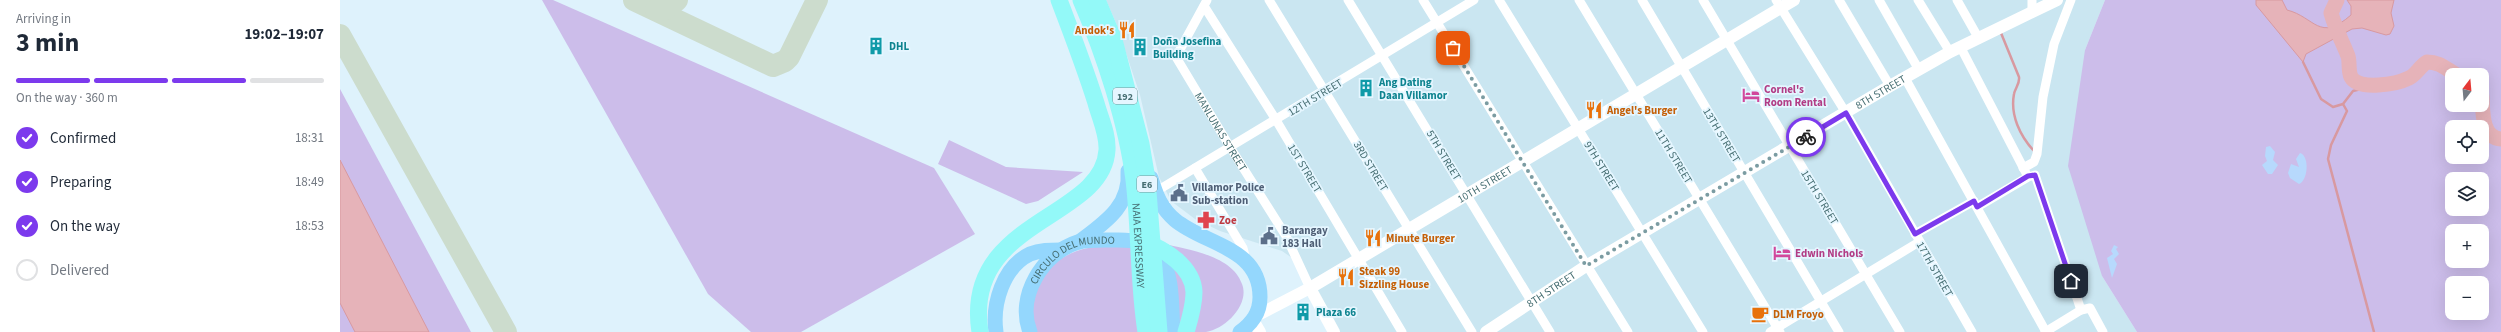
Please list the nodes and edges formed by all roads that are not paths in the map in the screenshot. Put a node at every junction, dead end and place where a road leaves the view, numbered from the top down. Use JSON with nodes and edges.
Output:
{"nodes":[{"id":1,"x":1059,"y":0,"type":"edge"},
{"id":2,"x":1080,"y":0,"type":"edge"},
{"id":3,"x":1269,"y":0,"type":"edge"},
{"id":4,"x":1348,"y":0,"type":"edge"},
{"id":5,"x":1423,"y":0,"type":"edge"},
{"id":6,"x":1474,"y":0,"type":"edge"},
{"id":7,"x":1499,"y":0,"type":"edge"},
{"id":8,"x":1580,"y":0,"type":"edge"},
{"id":9,"x":1642,"y":0,"type":"edge"},
{"id":10,"x":1703,"y":0,"type":"edge"},
{"id":11,"x":1794,"y":0,"type":"edge"},
{"id":12,"x":1839,"y":0,"type":"edge"},
{"id":13,"x":1879,"y":0,"type":"edge"},
{"id":14,"x":1918,"y":0,"type":"edge"},
{"id":15,"x":1957,"y":0,"type":"edge"},
{"id":16,"x":2032,"y":0,"type":"edge"},
{"id":17,"x":2057,"y":0,"type":"edge"},
{"id":18,"x":2071,"y":0,"type":"edge"},
{"id":19,"x":1099,"y":2,"type":"edge"},
{"id":20,"x":1206,"y":3,"type":"edge"},
{"id":21,"x":1779,"y":4,"type":"edge"},
{"id":22,"x":2032,"y":13,"type":"junction"},
{"id":23,"x":1438,"y":23,"type":"junction"},
{"id":24,"x":1979,"y":39,"type":"junction"},
{"id":25,"x":1726,"y":40,"type":"junction"},
{"id":26,"x":1956,"y":50,"type":"junction"},
{"id":27,"x":1384,"y":55,"type":"junction"},
{"id":28,"x":1681,"y":67,"type":"junction"},
{"id":29,"x":1919,"y":70,"type":"junction"},
{"id":30,"x":1905,"y":78,"type":"junction"},
{"id":31,"x":1890,"y":86,"type":"junction"},
{"id":32,"x":1326,"y":90,"type":"junction"},
{"id":33,"x":1637,"y":94,"type":"junction"},
{"id":34,"x":1846,"y":113,"type":"junction"},
{"id":35,"x":1276,"y":120,"type":"junction"},
{"id":36,"x":1578,"y":128,"type":"junction"},
{"id":37,"x":1790,"y":146,"type":"junction"},
{"id":38,"x":1230,"y":148,"type":"junction"},
{"id":39,"x":1522,"y":161,"type":"junction"},
{"id":40,"x":1195,"y":168,"type":"junction"},
{"id":41,"x":1744,"y":172,"type":"junction"},
{"id":42,"x":2029,"y":174,"type":"junction"},
{"id":43,"x":1155,"y":192,"type":"junction"},
{"id":44,"x":1467,"y":194,"type":"junction"},
{"id":45,"x":1700,"y":200,"type":"junction"},
{"id":46,"x":1975,"y":204,"type":"junction"},
{"id":47,"x":1408,"y":229,"type":"junction"},
{"id":48,"x":1643,"y":233,"type":"junction"},
{"id":49,"x":1917,"y":238,"type":"junction"},
{"id":50,"x":1079,"y":242,"type":"junction"},
{"id":51,"x":1141,"y":242,"type":"junction"},
{"id":52,"x":1061,"y":250,"type":"junction"},
{"id":53,"x":1359,"y":259,"type":"junction"},
{"id":54,"x":1246,"y":262,"type":"junction"},
{"id":55,"x":1586,"y":266,"type":"junction"},
{"id":56,"x":1866,"y":274,"type":"junction"},
{"id":57,"x":1310,"y":288,"type":"junction"},
{"id":58,"x":1532,"y":302,"type":"junction"},
{"id":59,"x":1821,"y":302,"type":"junction"},
{"id":60,"x":2081,"y":310,"type":"junction"},
{"id":61,"x":1256,"y":323,"type":"edge"},
{"id":62,"x":1776,"y":331,"type":"edge"},
{"id":63,"x":980,"y":332,"type":"edge"},
{"id":64,"x":996,"y":332,"type":"edge"},
{"id":65,"x":1030,"y":332,"type":"edge"},
{"id":66,"x":1146,"y":332,"type":"edge"},
{"id":67,"x":1159,"y":332,"type":"edge"},
{"id":68,"x":1173,"y":332,"type":"edge"},
{"id":69,"x":1186,"y":332,"type":"edge"},
{"id":70,"x":1240,"y":332,"type":"edge"},
{"id":71,"x":1334,"y":332,"type":"edge"},
{"id":72,"x":1402,"y":332,"type":"edge"},
{"id":73,"x":1472,"y":332,"type":"edge"},
{"id":74,"x":1486,"y":332,"type":"edge"},
{"id":75,"x":1550,"y":332,"type":"edge"},
{"id":76,"x":1628,"y":332,"type":"edge"},
{"id":77,"x":1703,"y":332,"type":"edge"},
{"id":78,"x":1840,"y":332,"type":"edge"},
{"id":79,"x":1900,"y":332,"type":"edge"},
{"id":80,"x":1972,"y":332,"type":"edge"},
{"id":81,"x":2046,"y":332,"type":"edge"},
{"id":82,"x":2103,"y":332,"type":"edge"}],
"edges":[{"from":1,"to":63,"type":"highway"},
{"from":2,"to":50,"type":"main road","number":"192"},
{"from":2,"to":66,"type":"highway","name":"NAIA EXPRESSWAY","number":"E6"},
{"from":3,"to":32,"type":"street","name":"3RD STREET"},
{"from":4,"to":27,"type":"street","name":"5TH STREET"},
{"from":5,"to":23,"type":"street"},
{"from":6,"to":23,"type":"street","name":"12TH STREET"},
{"from":7,"to":36,"type":"street","name":"9TH STREET"},
{"from":8,"to":33,"type":"street","name":"11TH STREET"},
{"from":9,"to":28,"type":"street","name":"13TH STREET"},
{"from":10,"to":25,"type":"street","name":"15TH STREET"},
{"from":11,"to":21,"type":"street","name":"10TH STREET"},
{"from":12,"to":31,"type":"street"},
{"from":13,"to":29,"type":"street"},
{"from":14,"to":26,"type":"street"},
{"from":15,"to":24,"type":"street"},
{"from":16,"to":22,"type":"street"},
{"from":17,"to":22,"type":"street","name":"8TH STREET"},
{"from":18,"to":42,"type":"street"},
{"from":19,"to":43,"type":"main road","number":"192"},
{"from":19,"to":67,"type":"highway","name":"NAIA EXPRESSWAY","number":"E6"},
{"from":20,"to":35,"type":"street","name":"1ST STREET"},
{"from":20,"to":38,"type":"street","name":"MANLUNAS STREET"},
{"from":21,"to":25,"type":"street","name":"10TH STREET"},
{"from":21,"to":34,"type":"street","name":"17TH STREET"},
{"from":22,"to":24,"type":"street","name":"8TH STREET"},
{"from":23,"to":27,"type":"street","name":"12TH STREET"},
{"from":23,"to":39,"type":"street"},
{"from":24,"to":26,"type":"street","name":"8TH STREET"},
{"from":25,"to":28,"type":"street","name":"10TH STREET"},
{"from":25,"to":37,"type":"street","name":"15TH STREET"},
{"from":26,"to":29,"type":"street","name":"8TH STREET"},
{"from":26,"to":42,"type":"street"},
{"from":27,"to":32,"type":"street","name":"12TH STREET"},
{"from":27,"to":44,"type":"street","name":"5TH STREET"},
{"from":28,"to":33,"type":"street","name":"10TH STREET"},
{"from":28,"to":41,"type":"street","name":"13TH STREET"},
{"from":29,"to":30,"type":"street","name":"8TH STREET"},
{"from":30,"to":31,"type":"street","name":"8TH STREET"},
{"from":30,"to":46,"type":"street"},
{"from":31,"to":34,"type":"street","name":"8TH STREET"},
{"from":32,"to":35,"type":"street","name":"12TH STREET"},
{"from":32,"to":47,"type":"street","name":"3RD STREET"},
{"from":33,"to":36,"type":"street","name":"10TH STREET"},
{"from":33,"to":45,"type":"street","name":"11TH STREET"},
{"from":34,"to":37,"type":"street","name":"8TH STREET"},
{"from":34,"to":49,"type":"street","name":"17TH STREET"},
{"from":35,"to":38,"type":"street","name":"12TH STREET"},
{"from":35,"to":53,"type":"street","name":"1ST STREET"},
{"from":36,"to":39,"type":"street","name":"10TH STREET"},
{"from":36,"to":48,"type":"street","name":"9TH STREET"},
{"from":37,"to":41,"type":"street","name":"8TH STREET"},
{"from":37,"to":56,"type":"street","name":"15TH STREET"},
{"from":38,"to":40,"type":"street","name":"12TH STREET"},
{"from":38,"to":57,"type":"street","name":"MANLUNAS STREET"},
{"from":39,"to":44,"type":"street","name":"10TH STREET"},
{"from":39,"to":55,"type":"street"},
{"from":40,"to":43,"type":"street","name":"12TH STREET"},
{"from":40,"to":54,"type":"street"},
{"from":41,"to":45,"type":"street","name":"8TH STREET"},
{"from":41,"to":59,"type":"street","name":"13TH STREET"},
{"from":42,"to":46,"type":"street"},
{"from":42,"to":60,"type":"street"},
{"from":43,"to":54,"type":"main road","number":"192"},
{"from":44,"to":47,"type":"street","name":"10TH STREET"},
{"from":44,"to":58,"type":"street","name":"5TH STREET"},
{"from":45,"to":48,"type":"street","name":"8TH STREET"},
{"from":45,"to":62,"type":"street","name":"11TH STREET"},
{"from":46,"to":49,"type":"street"},
{"from":46,"to":81,"type":"street"},
{"from":47,"to":53,"type":"street","name":"10TH STREET"},
{"from":47,"to":73,"type":"street","name":"3RD STREET"},
{"from":48,"to":55,"type":"street","name":"8TH STREET"},
{"from":48,"to":77,"type":"street","name":"9TH STREET"},
{"from":49,"to":56,"type":"street"},
{"from":49,"to":80,"type":"street","name":"17TH STREET"},
{"from":50,"to":51,"type":"main road","name":"CIRCULO DEL MUNDO","number":"192"},
{"from":50,"to":52,"type":"main road","name":"CIRCULO DEL MUNDO","number":"192"},
{"from":51,"to":68,"type":"main road"},
{"from":51,"to":69,"type":"highway"},
{"from":52,"to":64,"type":"main road"},
{"from":52,"to":65,"type":"main road","name":"CIRCULO DEL MUNDO","number":"192"},
{"from":53,"to":57,"type":"street","name":"10TH STREET"},
{"from":53,"to":72,"type":"street","name":"1ST STREET"},
{"from":54,"to":61,"type":"main road","number":"192"},
{"from":55,"to":58,"type":"street","name":"8TH STREET"},
{"from":55,"to":76,"type":"street"},
{"from":56,"to":59,"type":"street"},
{"from":56,"to":79,"type":"street","name":"15TH STREET"},
{"from":57,"to":61,"type":"street","name":"10TH STREET"},
{"from":57,"to":71,"type":"street","name":"MANLUNAS STREET"},
{"from":58,"to":74,"type":"street","name":"8TH STREET"},
{"from":58,"to":75,"type":"street","name":"5TH STREET"},
{"from":59,"to":62,"type":"street"},
{"from":59,"to":78,"type":"street","name":"13TH STREET"},
{"from":60,"to":81,"type":"street"},
{"from":60,"to":82,"type":"street"},
{"from":61,"to":70,"type":"main road"}]}
